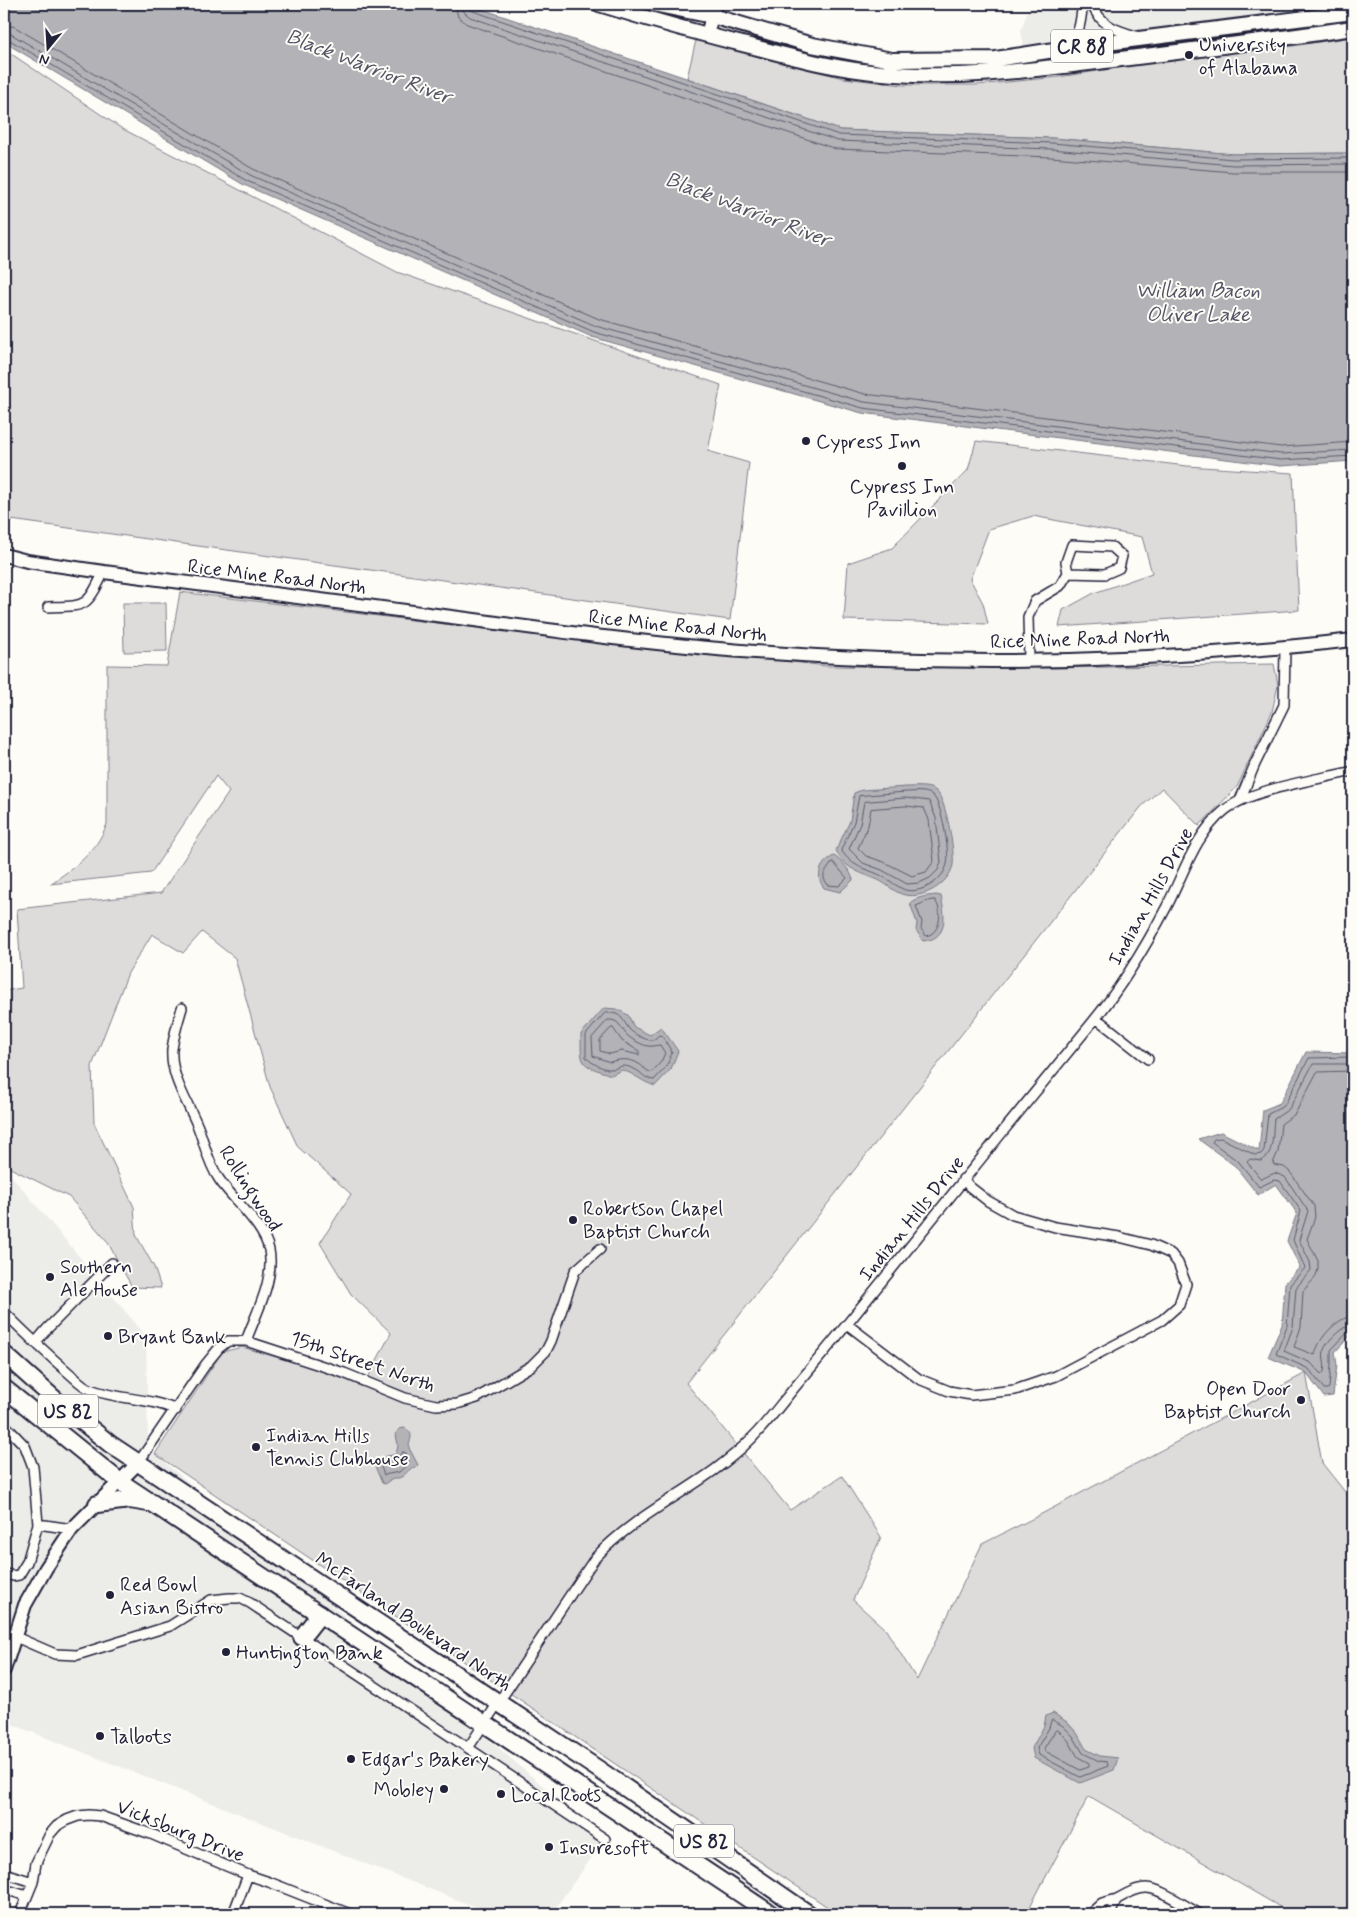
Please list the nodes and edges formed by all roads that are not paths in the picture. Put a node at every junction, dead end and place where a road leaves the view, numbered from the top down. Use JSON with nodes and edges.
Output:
{"nodes":[{"id":1,"x":599,"y":4,"type":"edge"},
{"id":2,"x":653,"y":4,"type":"edge"},
{"id":3,"x":1083,"y":4,"type":"edge"},
{"id":4,"x":1092,"y":4,"type":"edge"},
{"id":5,"x":713,"y":10,"type":"edge"},
{"id":6,"x":1353,"y":12,"type":"edge"},
{"id":7,"x":1353,"y":28,"type":"edge"},
{"id":8,"x":706,"y":35,"type":"junction"},
{"id":9,"x":1144,"y":38,"type":"junction"},
{"id":10,"x":1067,"y":48,"type":"junction"},
{"id":11,"x":4,"y":555,"type":"edge"},
{"id":12,"x":104,"y":572,"type":"junction"},
{"id":13,"x":1068,"y":572,"type":"junction"},
{"id":14,"x":48,"y":606,"type":"dead end"},
{"id":15,"x":1353,"y":640,"type":"edge"},
{"id":16,"x":1285,"y":648,"type":"junction"},
{"id":17,"x":1028,"y":660,"type":"junction"},
{"id":18,"x":1353,"y":771,"type":"edge"},
{"id":19,"x":1240,"y":800,"type":"junction"},
{"id":20,"x":182,"y":1008,"type":"dead end"},
{"id":21,"x":1096,"y":1018,"type":"junction"},
{"id":22,"x":1148,"y":1059,"type":"dead end"},
{"id":23,"x":963,"y":1179,"type":"junction"},
{"id":24,"x":600,"y":1249,"type":"dead end"},
{"id":25,"x":112,"y":1263,"type":"dead end"},
{"id":26,"x":4,"y":1312,"type":"edge"},
{"id":27,"x":848,"y":1324,"type":"junction"},
{"id":28,"x":246,"y":1341,"type":"junction"},
{"id":29,"x":35,"y":1344,"type":"junction"},
{"id":30,"x":4,"y":1354,"type":"edge"},
{"id":31,"x":4,"y":1388,"type":"edge"},
{"id":32,"x":176,"y":1410,"type":"junction"},
{"id":33,"x":4,"y":1424,"type":"edge"},
{"id":34,"x":138,"y":1463,"type":"junction"},
{"id":35,"x":119,"y":1481,"type":"junction"},
{"id":36,"x":97,"y":1504,"type":"junction"},
{"id":37,"x":156,"y":1505,"type":"junction"},
{"id":38,"x":38,"y":1524,"type":"junction"},
{"id":39,"x":72,"y":1529,"type":"junction"},
{"id":40,"x":6,"y":1574,"type":"dead end"},
{"id":41,"x":320,"y":1614,"type":"junction"},
{"id":42,"x":9,"y":1635,"type":"edge"},
{"id":43,"x":302,"y":1637,"type":"junction"},
{"id":44,"x":4,"y":1670,"type":"edge"},
{"id":45,"x":498,"y":1702,"type":"junction"},
{"id":46,"x":484,"y":1724,"type":"junction"},
{"id":47,"x":468,"y":1748,"type":"junction"},
{"id":48,"x":605,"y":1839,"type":"dead end"},
{"id":49,"x":4,"y":1873,"type":"edge"},
{"id":50,"x":248,"y":1875,"type":"junction"},
{"id":51,"x":33,"y":1882,"type":"junction"},
{"id":52,"x":4,"y":1889,"type":"edge"},
{"id":53,"x":27,"y":1896,"type":"junction"},
{"id":54,"x":1117,"y":1899,"type":"junction"},
{"id":55,"x":20,"y":1914,"type":"edge"},
{"id":56,"x":233,"y":1914,"type":"edge"},
{"id":57,"x":350,"y":1914,"type":"edge"},
{"id":58,"x":771,"y":1914,"type":"edge"},
{"id":59,"x":809,"y":1914,"type":"edge"},
{"id":60,"x":1093,"y":1914,"type":"edge"},
{"id":61,"x":1110,"y":1914,"type":"edge"},
{"id":62,"x":1200,"y":1914,"type":"edge"}],
"edges":[{"from":1,"to":8,"type":"main road"},
{"from":2,"to":5,"type":"main road","number":"CR 88"},
{"from":3,"to":10,"type":"street"},
{"from":4,"to":9,"type":"street"},
{"from":5,"to":8,"type":"main road"},
{"from":5,"to":10,"type":"main road","number":"CR 88"},
{"from":6,"to":9,"type":"main road","number":"CR 88"},
{"from":7,"to":8,"type":"main road"},
{"from":9,"to":10,"type":"main road","number":"CR 88"},
{"from":11,"to":12,"type":"main road","name":"Rice Mine Road North"},
{"from":12,"to":14,"type":"street"},
{"from":12,"to":17,"type":"main road","name":"Rice Mine Road North"},
{"from":13,"to":13,"type":"street"},
{"from":13,"to":17,"type":"street"},
{"from":15,"to":16,"type":"main road","name":"Rice Mine Road North"},
{"from":16,"to":17,"type":"main road","name":"Rice Mine Road North"},
{"from":16,"to":19,"type":"street"},
{"from":18,"to":19,"type":"street"},
{"from":19,"to":21,"type":"street","name":"Indian Hills Drive"},
{"from":20,"to":28,"type":"street","name":"Rollingwood"},
{"from":21,"to":22,"type":"street"},
{"from":21,"to":23,"type":"street","name":"Indian Hills Drive"},
{"from":23,"to":27,"type":"street","name":"Indian Hills Drive"},
{"from":23,"to":27,"type":"street"},
{"from":24,"to":28,"type":"street","name":"15th Street North"},
{"from":25,"to":29,"type":"street"},
{"from":26,"to":29,"type":"street"},
{"from":27,"to":45,"type":"street","name":"Indian Hills Drive"},
{"from":28,"to":32,"type":"street"},
{"from":29,"to":32,"type":"street"},
{"from":30,"to":34,"type":"highway","name":"McFarland Boulevard North","number":"US 82"},
{"from":31,"to":35,"type":"highway","number":"US 82"},
{"from":32,"to":34,"type":"street"},
{"from":33,"to":38,"type":"street"},
{"from":34,"to":35,"type":"main road"},
{"from":34,"to":45,"type":"highway","name":"McFarland Boulevard North","number":"US 82"},
{"from":35,"to":36,"type":"main road"},
{"from":35,"to":37,"type":"highway","number":"US 82"},
{"from":36,"to":37,"type":"highway"},
{"from":36,"to":39,"type":"main road"},
{"from":37,"to":41,"type":"highway","number":"US 82"},
{"from":38,"to":39,"type":"street"},
{"from":38,"to":40,"type":"street"},
{"from":39,"to":42,"type":"main road"},
{"from":41,"to":43,"type":"highway"},
{"from":41,"to":46,"type":"highway","number":"US 82"},
{"from":42,"to":43,"type":"street"},
{"from":42,"to":44,"type":"main road"},
{"from":43,"to":47,"type":"street"},
{"from":45,"to":46,"type":"street","name":"Indian Hills Drive"},
{"from":45,"to":59,"type":"highway","name":"McFarland Boulevard North","number":"US 82"},
{"from":46,"to":47,"type":"street","name":"Indian Hills Drive"},
{"from":46,"to":58,"type":"highway","number":"US 82"},
{"from":47,"to":48,"type":"street"},
{"from":49,"to":51,"type":"street"},
{"from":50,"to":51,"type":"street","name":"Vicksburg Drive"},
{"from":50,"to":56,"type":"street"},
{"from":50,"to":57,"type":"street","name":"Vicksburg Drive"},
{"from":51,"to":53,"type":"street","name":"Vicksburg Drive"},
{"from":52,"to":53,"type":"street"},
{"from":53,"to":55,"type":"street","name":"Vicksburg Drive"},
{"from":54,"to":60,"type":"street"},
{"from":54,"to":61,"type":"street"},
{"from":54,"to":62,"type":"street"}]}
